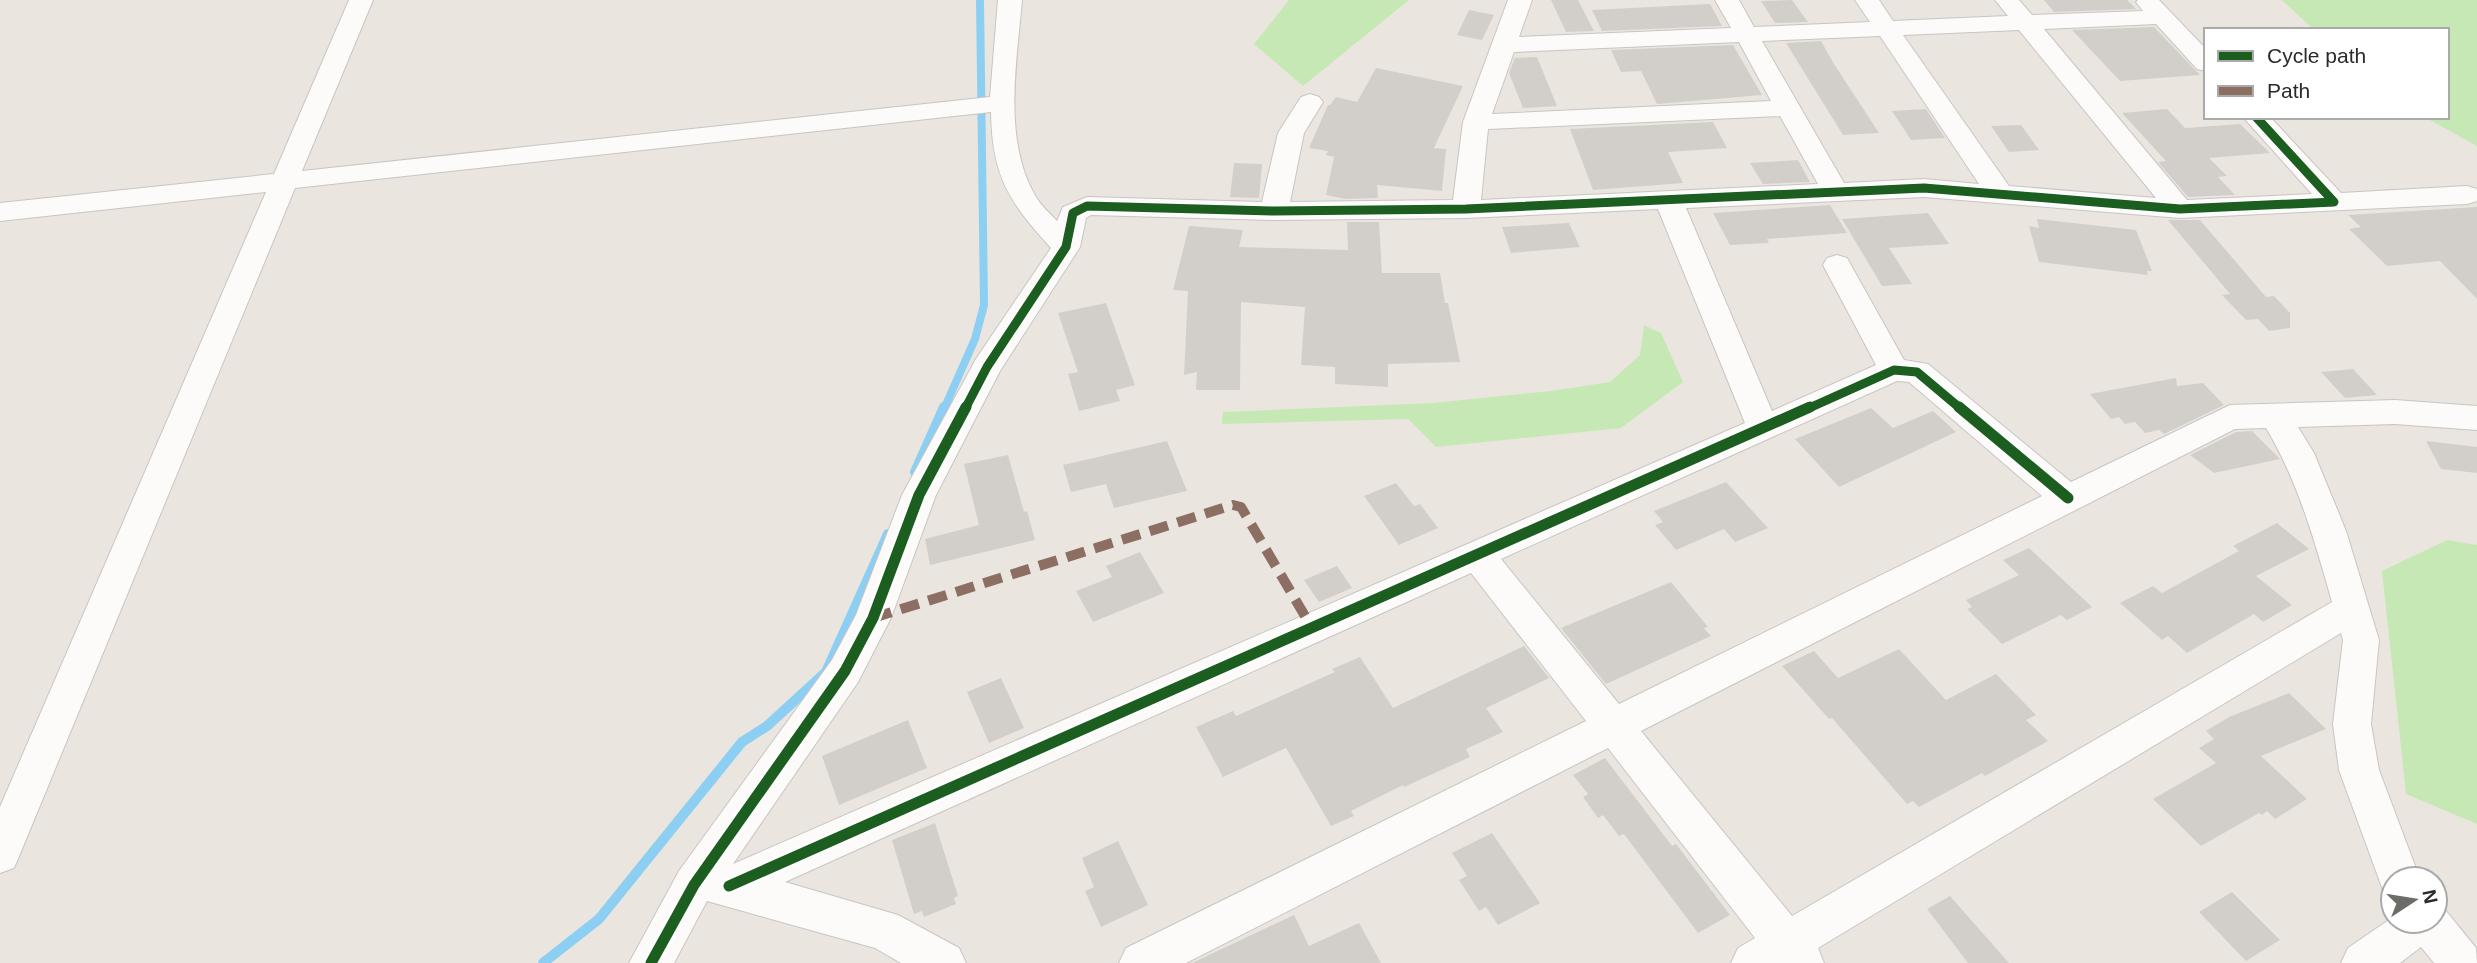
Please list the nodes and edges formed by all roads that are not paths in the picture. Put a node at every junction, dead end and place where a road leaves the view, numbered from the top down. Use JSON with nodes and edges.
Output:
{"nodes":[{"id":1,"x":361,"y":0,"type":"edge"},
{"id":2,"x":1010,"y":0,"type":"edge"},
{"id":3,"x":1520,"y":0,"type":"edge"},
{"id":4,"x":1727,"y":0,"type":"edge"},
{"id":5,"x":1867,"y":0,"type":"edge"},
{"id":6,"x":2007,"y":0,"type":"edge"},
{"id":7,"x":2154,"y":8,"type":"edge"},
{"id":8,"x":2025,"y":23,"type":"junction"},
{"id":9,"x":1887,"y":29,"type":"junction"},
{"id":10,"x":1746,"y":34,"type":"junction"},
{"id":11,"x":1503,"y":45,"type":"junction"},
{"id":12,"x":2204,"y":62,"type":"edge"},
{"id":13,"x":1310,"y":102,"type":"dead end"},
{"id":14,"x":1003,"y":103,"type":"junction"},
{"id":15,"x":1788,"y":108,"type":"junction"},
{"id":16,"x":2258,"y":119,"type":"edge"},
{"id":17,"x":1476,"y":122,"type":"junction"},
{"id":18,"x":283,"y":181,"type":"junction"},
{"id":19,"x":1835,"y":191,"type":"junction"},
{"id":20,"x":2000,"y":194,"type":"junction"},
{"id":21,"x":2467,"y":195,"type":"dead end"},
{"id":22,"x":1669,"y":201,"type":"junction"},
{"id":23,"x":2334,"y":202,"type":"junction"},
{"id":24,"x":1466,"y":209,"type":"junction"},
{"id":25,"x":2180,"y":209,"type":"junction"},
{"id":26,"x":1274,"y":211,"type":"junction"},
{"id":27,"x":0,"y":212,"type":"edge"},
{"id":28,"x":1066,"y":247,"type":"junction"},
{"id":29,"x":1837,"y":265,"type":"dead end"},
{"id":30,"x":1894,"y":370,"type":"junction"},
{"id":31,"x":2274,"y":414,"type":"junction"},
{"id":32,"x":2477,"y":418,"type":"edge"},
{"id":33,"x":1763,"y":429,"type":"junction"},
{"id":34,"x":2068,"y":498,"type":"junction"},
{"id":35,"x":1477,"y":555,"type":"junction"},
{"id":36,"x":2353,"y":608,"type":"junction"},
{"id":37,"x":1614,"y":726,"type":"junction"},
{"id":38,"x":0,"y":854,"type":"edge"},
{"id":39,"x":2394,"y":865,"type":"edge"},
{"id":40,"x":712,"y":885,"type":"junction"},
{"id":41,"x":2404,"y":935,"type":"edge"},
{"id":42,"x":2437,"y":935,"type":"edge"},
{"id":43,"x":1794,"y":953,"type":"edge"},
{"id":44,"x":651,"y":963,"type":"edge"},
{"id":45,"x":944,"y":963,"type":"edge"},
{"id":46,"x":1141,"y":963,"type":"edge"},
{"id":47,"x":1753,"y":963,"type":"edge"},
{"id":48,"x":2363,"y":963,"type":"edge"},
{"id":49,"x":2461,"y":963,"type":"edge"}],
"edges":[{"from":1,"to":18,"type":"street"},
{"from":2,"to":14,"type":"street"},
{"from":3,"to":11,"type":"street"},
{"from":4,"to":10,"type":"street"},
{"from":5,"to":9,"type":"street"},
{"from":6,"to":8,"type":"street"},
{"from":7,"to":8,"type":"street"},
{"from":7,"to":12,"type":"street"},
{"from":8,"to":9,"type":"street"},
{"from":8,"to":25,"type":"street"},
{"from":9,"to":10,"type":"street"},
{"from":9,"to":20,"type":"street"},
{"from":10,"to":11,"type":"street"},
{"from":10,"to":15,"type":"street"},
{"from":11,"to":17,"type":"street"},
{"from":13,"to":26,"type":"street"},
{"from":14,"to":18,"type":"street"},
{"from":14,"to":28,"type":"street"},
{"from":15,"to":17,"type":"street"},
{"from":15,"to":19,"type":"street"},
{"from":16,"to":23,"type":"street"},
{"from":17,"to":24,"type":"street"},
{"from":18,"to":27,"type":"street"},
{"from":18,"to":38,"type":"street"},
{"from":19,"to":20,"type":"street"},
{"from":19,"to":22,"type":"street"},
{"from":20,"to":25,"type":"street"},
{"from":21,"to":23,"type":"street"},
{"from":22,"to":24,"type":"street"},
{"from":22,"to":33,"type":"street"},
{"from":23,"to":25,"type":"street"},
{"from":24,"to":26,"type":"street"},
{"from":26,"to":28,"type":"street"},
{"from":28,"to":40,"type":"street"},
{"from":29,"to":30,"type":"street"},
{"from":30,"to":33,"type":"street"},
{"from":30,"to":34,"type":"street"},
{"from":31,"to":32,"type":"street"},
{"from":31,"to":34,"type":"street"},
{"from":31,"to":36,"type":"street"},
{"from":33,"to":35,"type":"street"},
{"from":34,"to":37,"type":"street"},
{"from":35,"to":37,"type":"street"},
{"from":35,"to":40,"type":"street"},
{"from":36,"to":39,"type":"street"},
{"from":36,"to":43,"type":"street"},
{"from":37,"to":43,"type":"street"},
{"from":37,"to":46,"type":"street"},
{"from":40,"to":44,"type":"street"},
{"from":40,"to":45,"type":"street"},
{"from":41,"to":48,"type":"street"},
{"from":42,"to":49,"type":"street"},
{"from":43,"to":47,"type":"street"}]}
